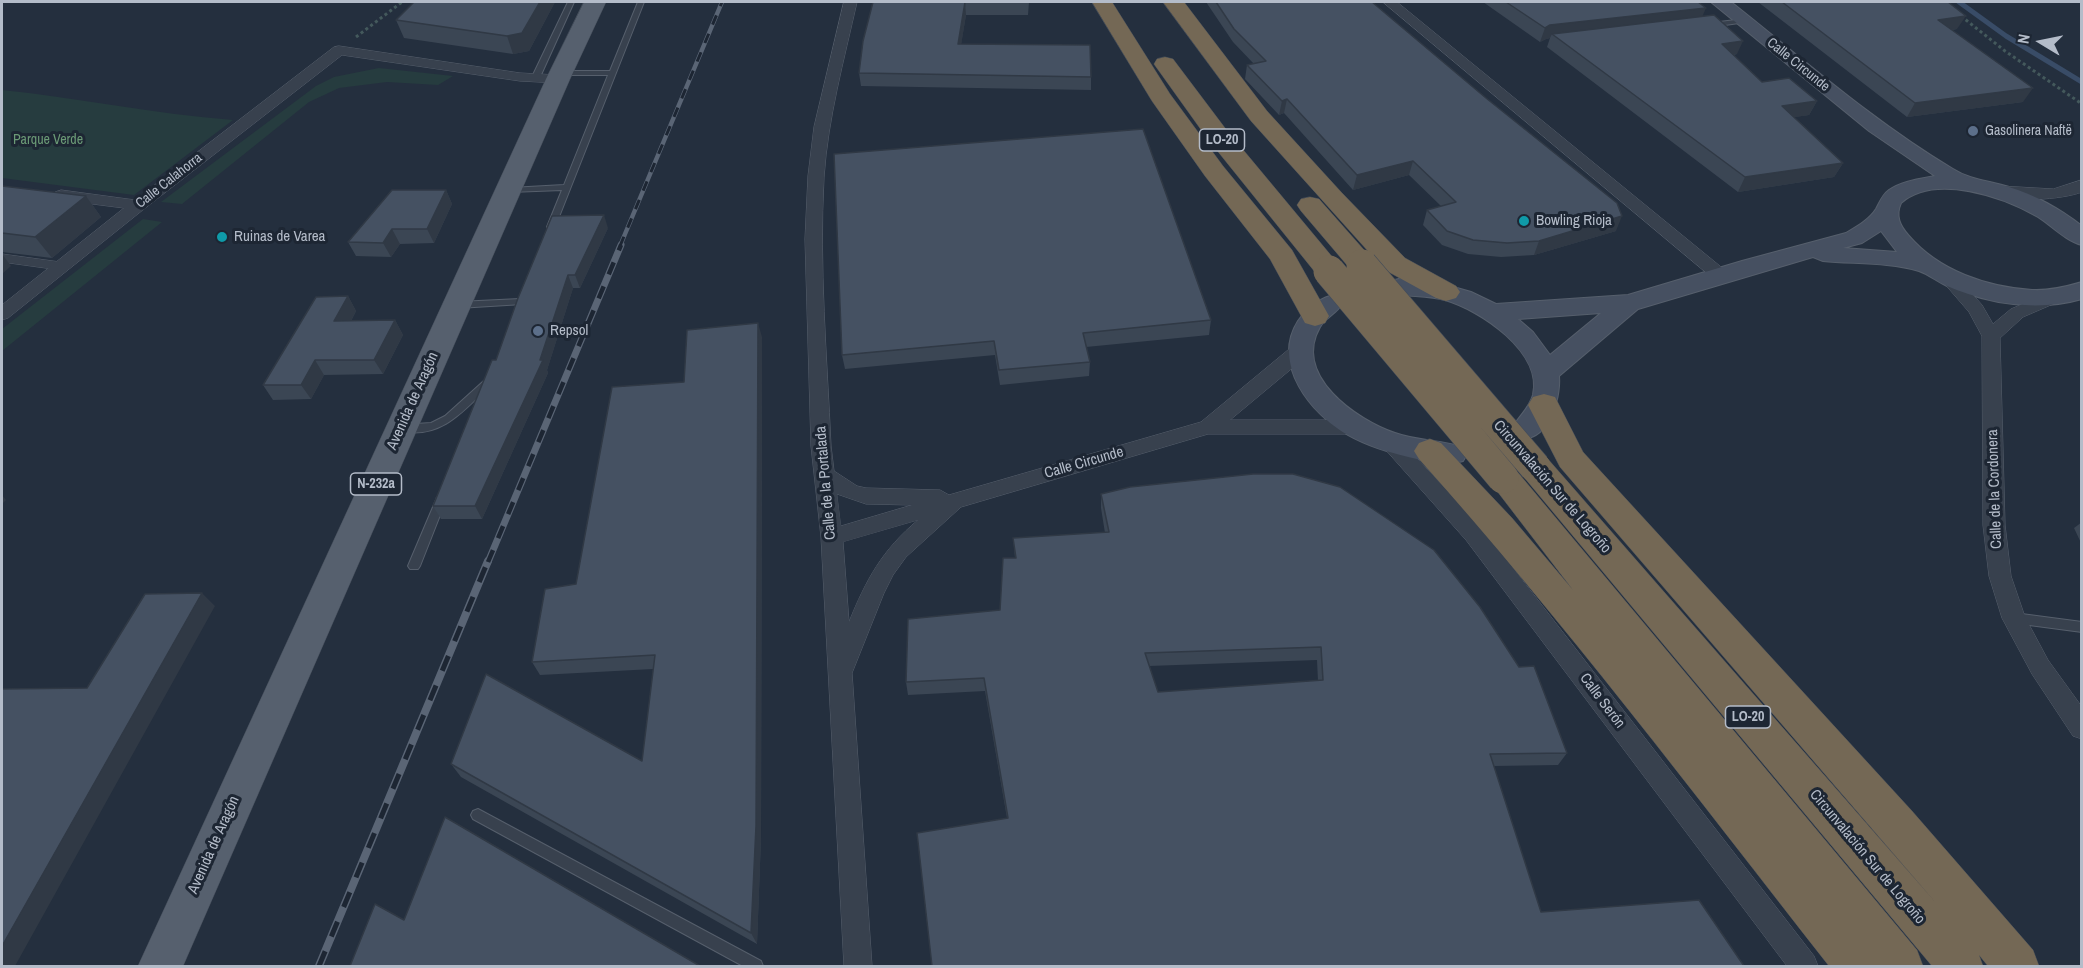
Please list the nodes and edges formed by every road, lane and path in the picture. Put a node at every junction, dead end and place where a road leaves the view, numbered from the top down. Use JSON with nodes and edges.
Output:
{"nodes":[{"id":1,"x":402,"y":2,"type":"edge"},
{"id":2,"x":571,"y":2,"type":"edge"},
{"id":3,"x":595,"y":2,"type":"edge"},
{"id":4,"x":641,"y":2,"type":"edge"},
{"id":5,"x":850,"y":2,"type":"edge"},
{"id":6,"x":1102,"y":2,"type":"edge"},
{"id":7,"x":1126,"y":2,"type":"edge"},
{"id":8,"x":1152,"y":2,"type":"edge"},
{"id":9,"x":1173,"y":2,"type":"edge"},
{"id":10,"x":1389,"y":2,"type":"edge"},
{"id":11,"x":1720,"y":2,"type":"edge"},
{"id":12,"x":1960,"y":16,"type":"edge"},
{"id":13,"x":1744,"y":21,"type":"junction"},
{"id":14,"x":1697,"y":26,"type":"edge"},
{"id":15,"x":339,"y":50,"type":"junction"},
{"id":16,"x":613,"y":73,"type":"junction"},
{"id":17,"x":551,"y":77,"type":"junction"},
{"id":18,"x":2082,"y":104,"type":"edge"},
{"id":19,"x":1876,"y":127,"type":"junction"},
{"id":20,"x":566,"y":187,"type":"junction"},
{"id":21,"x":1982,"y":188,"type":"junction"},
{"id":22,"x":2074,"y":189,"type":"edge"},
{"id":23,"x":508,"y":190,"type":"junction"},
{"id":24,"x":1905,"y":190,"type":"junction"},
{"id":25,"x":47,"y":194,"type":"edge"},
{"id":26,"x":138,"y":205,"type":"junction"},
{"id":27,"x":1886,"y":212,"type":"junction"},
{"id":28,"x":2074,"y":231,"type":"edge"},
{"id":29,"x":545,"y":240,"type":"edge"},
{"id":30,"x":1800,"y":254,"type":"junction"},
{"id":31,"x":2,"y":258,"type":"edge"},
{"id":32,"x":60,"y":266,"type":"junction"},
{"id":33,"x":1939,"y":271,"type":"junction"},
{"id":34,"x":1720,"y":275,"type":"junction"},
{"id":35,"x":1399,"y":287,"type":"dead end"},
{"id":36,"x":2082,"y":290,"type":"edge"},
{"id":37,"x":524,"y":292,"type":"edge"},
{"id":38,"x":1446,"y":292,"type":"junction"},
{"id":39,"x":2054,"y":297,"type":"junction"},
{"id":40,"x":520,"y":302,"type":"junction"},
{"id":41,"x":1629,"y":303,"type":"junction"},
{"id":42,"x":456,"y":306,"type":"junction"},
{"id":43,"x":1323,"y":310,"type":"joint"},
{"id":44,"x":516,"y":312,"type":"edge"},
{"id":45,"x":1494,"y":312,"type":"junction"},
{"id":46,"x":2,"y":314,"type":"edge"},
{"id":47,"x":1991,"y":336,"type":"junction"},
{"id":48,"x":1301,"y":351,"type":"junction"},
{"id":49,"x":1538,"y":402,"type":"junction"},
{"id":50,"x":478,"y":408,"type":"edge"},
{"id":51,"x":1208,"y":427,"type":"junction"},
{"id":52,"x":1356,"y":427,"type":"junction"},
{"id":53,"x":401,"y":428,"type":"junction"},
{"id":54,"x":1392,"y":443,"type":"junction"},
{"id":55,"x":1441,"y":453,"type":"joint"},
{"id":56,"x":1519,"y":472,"type":"junction"},
{"id":57,"x":825,"y":476,"type":"junction"},
{"id":58,"x":445,"y":491,"type":"edge"},
{"id":59,"x":959,"y":499,"type":"junction"},
{"id":60,"x":832,"y":537,"type":"junction"},
{"id":61,"x":414,"y":566,"type":"dead end"},
{"id":62,"x":2014,"y":618,"type":"junction"},
{"id":63,"x":2082,"y":627,"type":"edge"},
{"id":64,"x":841,"y":672,"type":"junction"},
{"id":65,"x":2082,"y":728,"type":"edge"},
{"id":66,"x":478,"y":815,"type":"dead end"},
{"id":67,"x":159,"y":966,"type":"edge"},
{"id":68,"x":756,"y":966,"type":"edge"},
{"id":69,"x":858,"y":966,"type":"edge"},
{"id":70,"x":1804,"y":966,"type":"edge"},
{"id":71,"x":1857,"y":966,"type":"edge"},
{"id":72,"x":1901,"y":966,"type":"edge"},
{"id":73,"x":1961,"y":966,"type":"edge"},
{"id":74,"x":2017,"y":966,"type":"edge"}],
"edges":[{"from":1,"to":15,"type":"path"},
{"from":2,"to":17,"type":"lane"},
{"from":3,"to":17,"type":"main road","name":"Avenida de Aragón","number":"N-232a"},
{"from":4,"to":16,"type":"lane"},
{"from":5,"to":57,"type":"street","name":"Calle de la Portalada"},
{"from":6,"to":43,"type":"highway"},
{"from":7,"to":56,"type":"highway","name":"Circunvalación Sur de Logroño","number":"LO-20","bridge":true},
{"from":8,"to":56,"type":"highway","name":"Circunvalación Sur de Logroño","number":"LO-20","bridge":true},
{"from":9,"to":38,"type":"highway"},
{"from":10,"to":34,"type":"street"},
{"from":11,"to":13,"type":"main road","name":"Calle Circunde"},
{"from":12,"to":18,"type":"path"},
{"from":13,"to":14,"type":"lane"},
{"from":13,"to":19,"type":"main road","name":"Calle Circunde"},
{"from":15,"to":17,"type":"street"},
{"from":15,"to":26,"type":"street","name":"Calle Calahorra"},
{"from":16,"to":17,"type":"lane"},
{"from":16,"to":20,"type":"lane"},
{"from":17,"to":23,"type":"main road","name":"Avenida de Aragón","number":"N-232a"},
{"from":19,"to":21,"type":"main road","name":"Calle Circunde"},
{"from":19,"to":24,"type":"main road","name":"Calle Circunde"},
{"from":20,"to":23,"type":"lane"},
{"from":20,"to":29,"type":"lane"},
{"from":21,"to":22,"type":"street"},
{"from":21,"to":24,"type":"main road"},
{"from":21,"to":28,"type":"main road"},
{"from":22,"to":28,"type":"street"},
{"from":23,"to":42,"type":"main road","name":"Avenida de Aragón","number":"N-232a"},
{"from":24,"to":27,"type":"main road"},
{"from":25,"to":26,"type":"street"},
{"from":26,"to":32,"type":"street","name":"Calle Calahorra"},
{"from":27,"to":30,"type":"main road"},
{"from":27,"to":33,"type":"main road"},
{"from":30,"to":33,"type":"main road"},
{"from":30,"to":34,"type":"main road"},
{"from":31,"to":32,"type":"street"},
{"from":32,"to":46,"type":"street","name":"Calle Calahorra"},
{"from":33,"to":39,"type":"main road"},
{"from":33,"to":47,"type":"street","name":"Calle de la Cordonera"},
{"from":34,"to":41,"type":"main road"},
{"from":35,"to":38,"type":"main road"},
{"from":36,"to":39,"type":"main road"},
{"from":37,"to":40,"type":"lane"},
{"from":38,"to":45,"type":"main road"},
{"from":39,"to":47,"type":"street"},
{"from":40,"to":42,"type":"lane"},
{"from":40,"to":44,"type":"lane"},
{"from":41,"to":45,"type":"main road"},
{"from":41,"to":49,"type":"main road"},
{"from":42,"to":53,"type":"main road","name":"Avenida de Aragón","number":"N-232a"},
{"from":43,"to":48,"type":"main road"},
{"from":45,"to":49,"type":"main road"},
{"from":47,"to":62,"type":"street","name":"Calle de la Cordonera"},
{"from":48,"to":51,"type":"street","name":"Calle Circunde"},
{"from":48,"to":52,"type":"main road"},
{"from":49,"to":74,"type":"highway"},
{"from":50,"to":53,"type":"lane"},
{"from":51,"to":52,"type":"street","name":"Calle Circunde"},
{"from":51,"to":59,"type":"street","name":"Calle Circunde"},
{"from":52,"to":54,"type":"main road"},
{"from":53,"to":67,"type":"main road","name":"Avenida de Aragón","number":"N-232a"},
{"from":54,"to":55,"type":"main road"},
{"from":54,"to":70,"type":"street","name":"Calle Serón"},
{"from":55,"to":71,"type":"highway"},
{"from":56,"to":72,"type":"highway","name":"Circunvalación Sur de Logroño","number":"LO-20"},
{"from":56,"to":73,"type":"highway","name":"Circunvalación Sur de Logroño","number":"LO-20"},
{"from":57,"to":59,"type":"street","name":"Calle Circunde"},
{"from":57,"to":60,"type":"street","name":"Calle de la Portalada"},
{"from":58,"to":61,"type":"lane"},
{"from":59,"to":60,"type":"street","name":"Calle Circunde"},
{"from":59,"to":64,"type":"street","name":"Calle Circunde"},
{"from":60,"to":64,"type":"street","name":"Calle de la Portalada"},
{"from":62,"to":63,"type":"lane"},
{"from":62,"to":65,"type":"street","name":"Calle de la Cordonera"},
{"from":64,"to":69,"type":"street","name":"Calle de la Portalada"},
{"from":66,"to":68,"type":"lane"}]}
